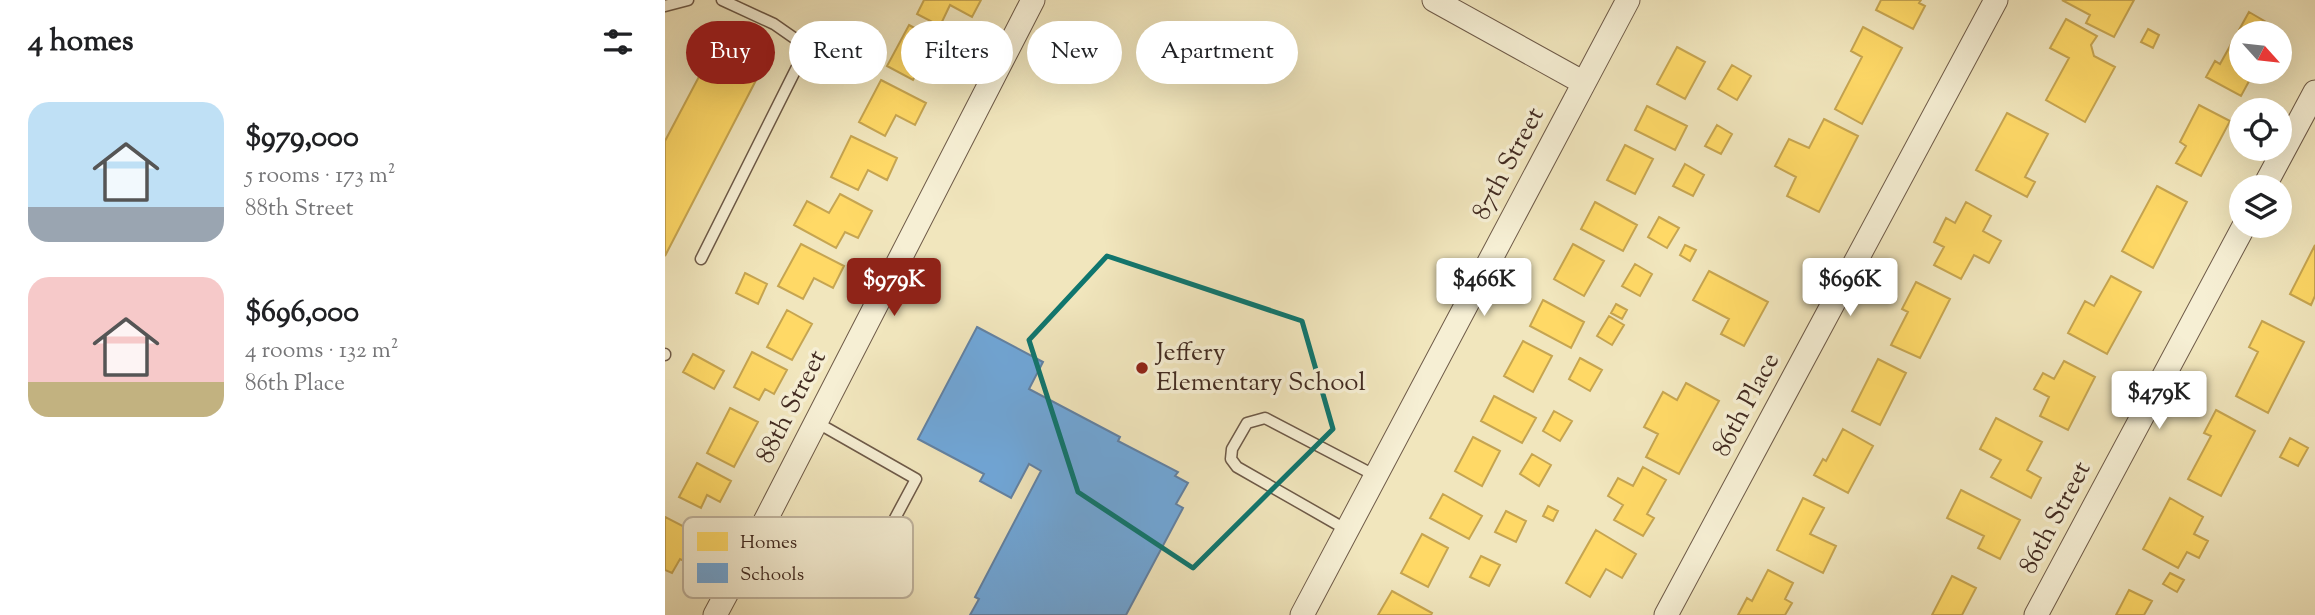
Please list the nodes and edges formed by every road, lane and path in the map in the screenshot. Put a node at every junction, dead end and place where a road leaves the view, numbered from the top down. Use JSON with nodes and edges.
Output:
{"nodes":[{"id":1,"x":688,"y":0,"type":"edge"},
{"id":2,"x":722,"y":0,"type":"edge"},
{"id":3,"x":1033,"y":0,"type":"edge"},
{"id":4,"x":1434,"y":0,"type":"edge"},
{"id":5,"x":1628,"y":0,"type":"edge"},
{"id":6,"x":1996,"y":0,"type":"edge"},
{"id":7,"x":665,"y":6,"type":"edge"},
{"id":8,"x":1584,"y":83,"type":"junction"},
{"id":9,"x":2315,"y":92,"type":"edge"},
{"id":10,"x":2270,"y":175,"type":"edge"},
{"id":11,"x":2238,"y":238,"type":"edge"},
{"id":12,"x":701,"y":259,"type":"dead end"},
{"id":13,"x":816,"y":422,"type":"junction"},
{"id":14,"x":1376,"y":476,"type":"junction"},
{"id":15,"x":767,"y":517,"type":"edge"},
{"id":16,"x":896,"y":517,"type":"edge"},
{"id":17,"x":1347,"y":530,"type":"junction"},
{"id":18,"x":724,"y":598,"type":"edge"},
{"id":19,"x":715,"y":615,"type":"edge"},
{"id":20,"x":1302,"y":615,"type":"edge"},
{"id":21,"x":1666,"y":615,"type":"edge"},
{"id":22,"x":2036,"y":615,"type":"edge"}],
"edges":[{"from":1,"to":7,"type":"lane"},
{"from":2,"to":12,"type":"lane"},
{"from":3,"to":13,"type":"street","name":"88th Street"},
{"from":4,"to":8,"type":"street"},
{"from":5,"to":8,"type":"street","name":"87th Street"},
{"from":6,"to":21,"type":"street","name":"86th Place"},
{"from":8,"to":14,"type":"street","name":"87th Street"},
{"from":9,"to":10,"type":"street"},
{"from":11,"to":22,"type":"street","name":"86th Street"},
{"from":13,"to":15,"type":"street","name":"88th Street"},
{"from":13,"to":16,"type":"lane"},
{"from":14,"to":17,"type":"street","name":"87th Street"},
{"from":14,"to":17,"type":"lane"},
{"from":17,"to":20,"type":"street","name":"87th Street"},
{"from":18,"to":19,"type":"street","name":"88th Street"}]}
